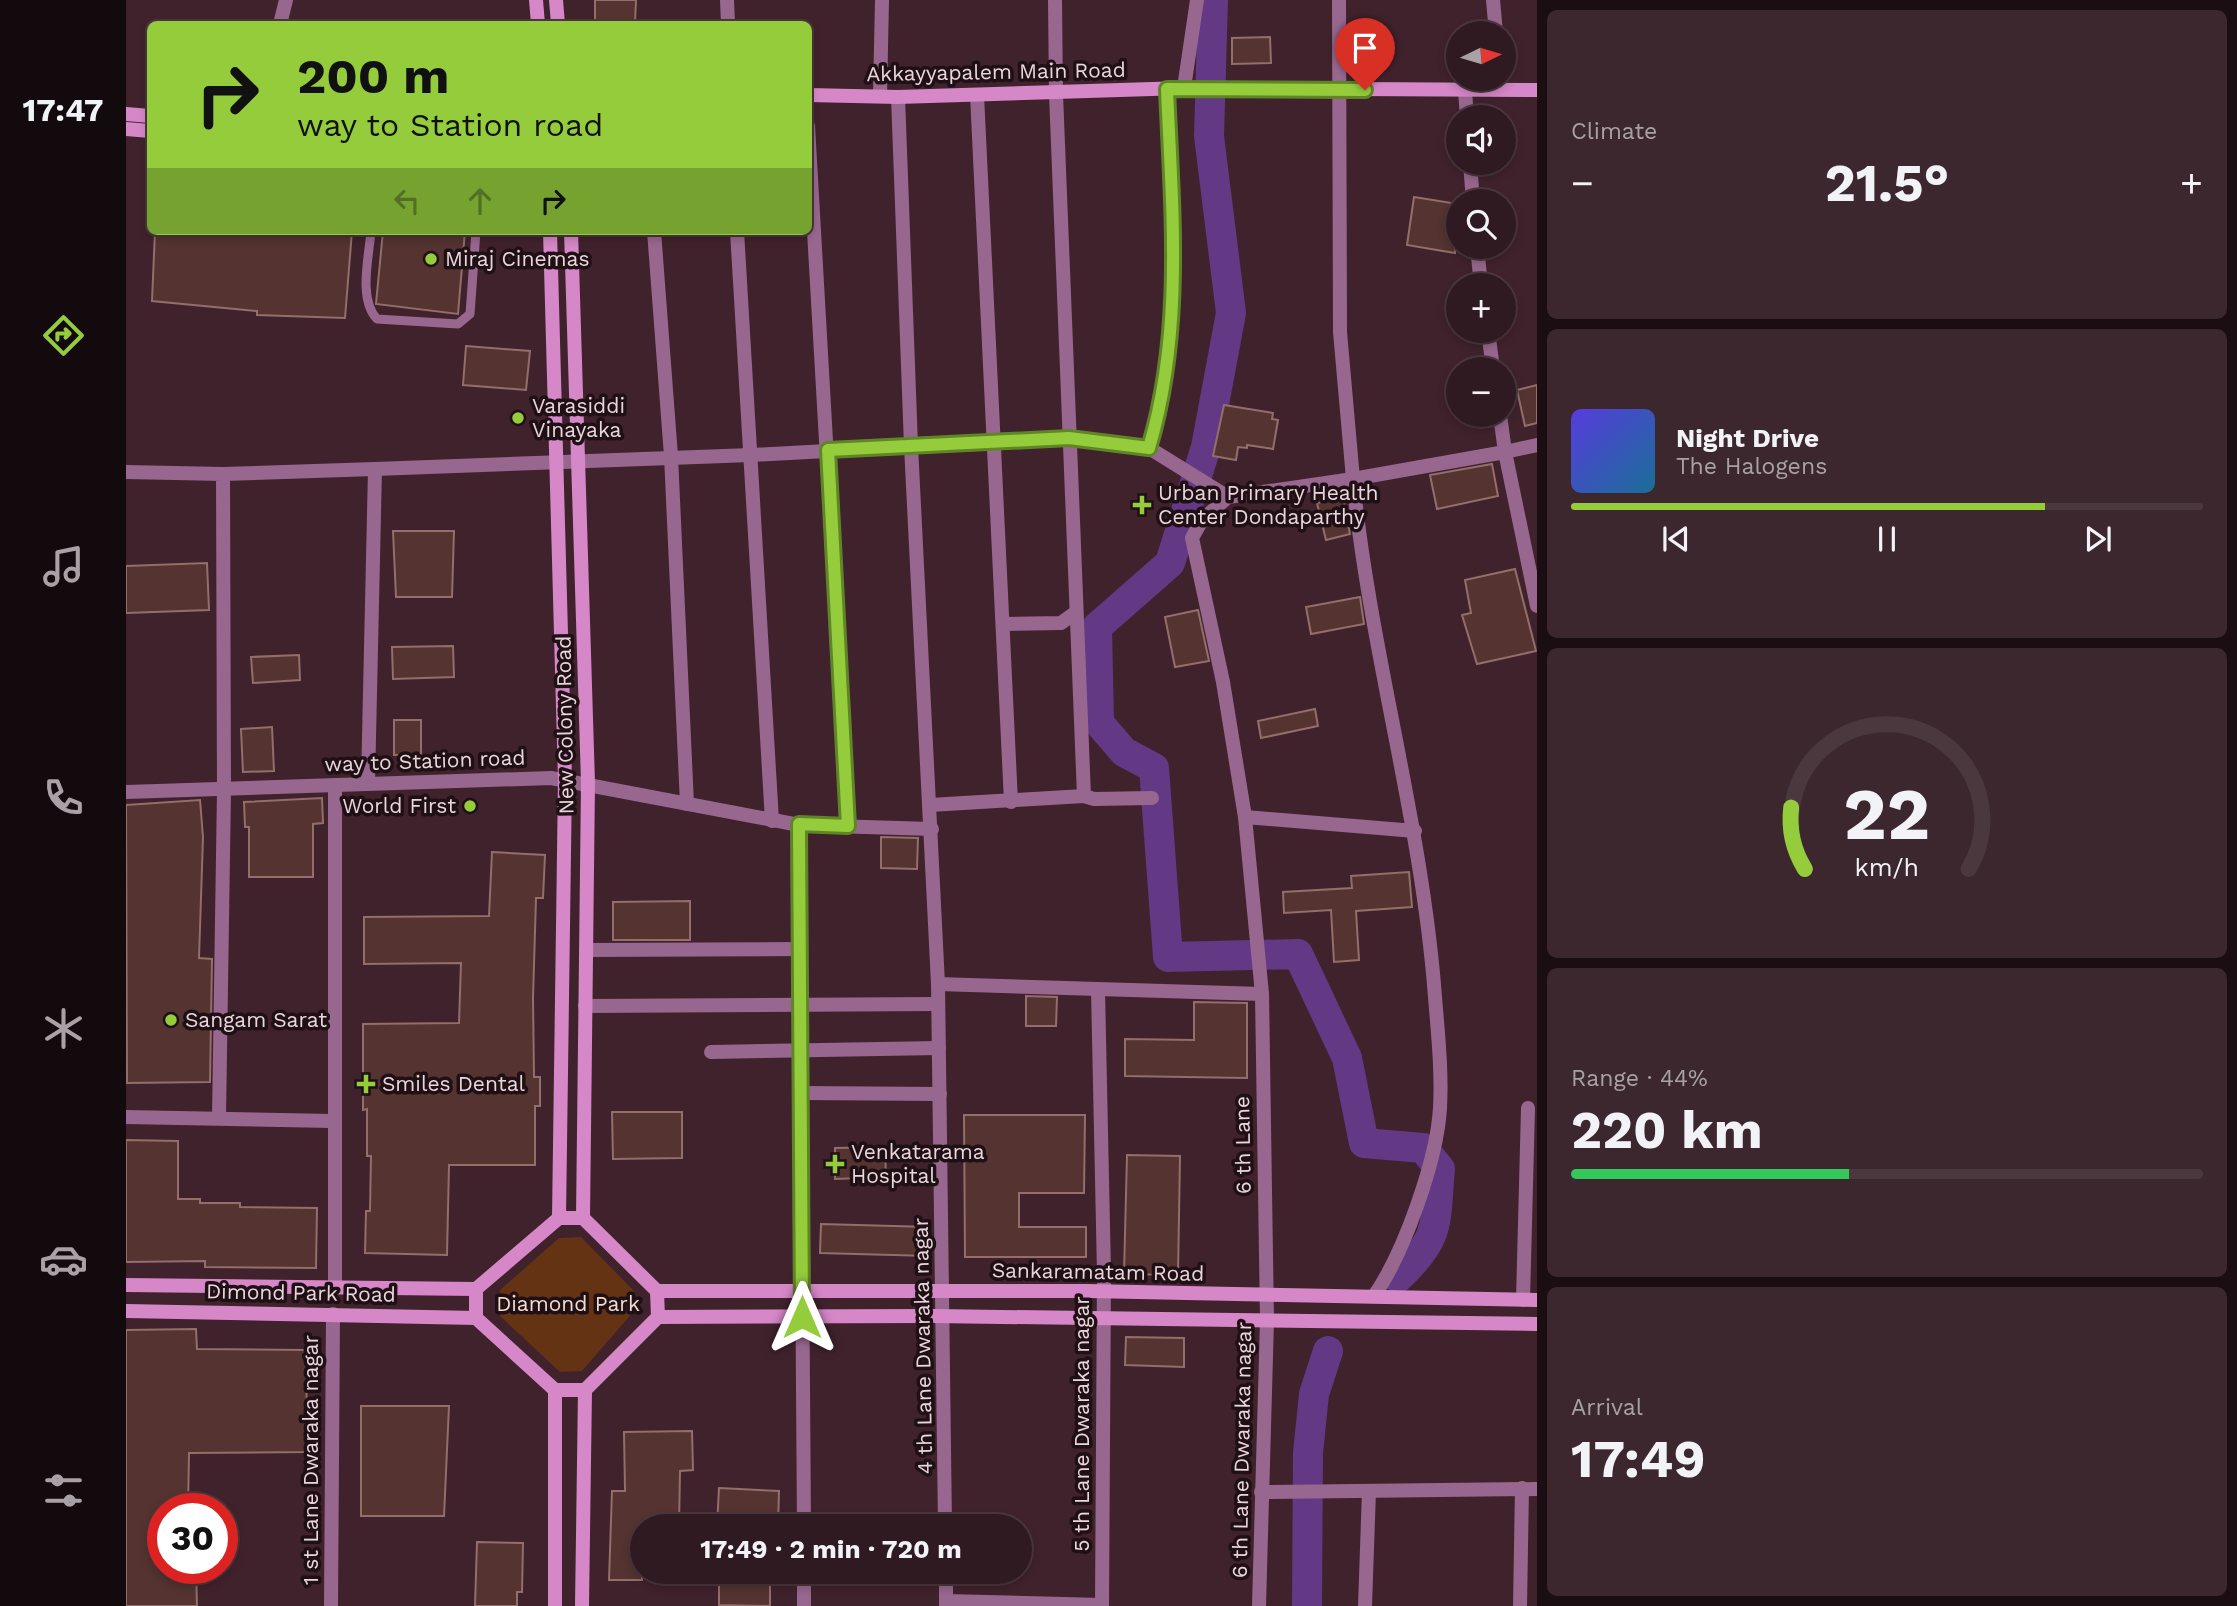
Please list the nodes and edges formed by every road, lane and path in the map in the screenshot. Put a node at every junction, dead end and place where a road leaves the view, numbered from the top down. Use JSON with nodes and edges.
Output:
{"nodes":[{"id":1,"x":286,"y":0,"type":"edge"},
{"id":2,"x":536,"y":0,"type":"edge"},
{"id":3,"x":556,"y":0,"type":"edge"},
{"id":4,"x":727,"y":0,"type":"edge"},
{"id":5,"x":882,"y":0,"type":"edge"},
{"id":6,"x":1055,"y":0,"type":"edge"},
{"id":7,"x":1198,"y":0,"type":"edge"},
{"id":8,"x":1339,"y":0,"type":"edge"},
{"id":9,"x":1493,"y":0,"type":"edge"},
{"id":10,"x":281,"y":21,"type":"edge"},
{"id":11,"x":538,"y":21,"type":"edge"},
{"id":12,"x":558,"y":21,"type":"edge"},
{"id":13,"x":728,"y":21,"type":"edge"},
{"id":14,"x":1495,"y":21,"type":"edge"},
{"id":15,"x":1516,"y":87,"type":"edge"},
{"id":16,"x":1189,"y":88,"type":"junction"},
{"id":17,"x":1167,"y":89,"type":"junction"},
{"id":18,"x":1340,"y":90,"type":"junction"},
{"id":19,"x":1537,"y":90,"type":"edge"},
{"id":20,"x":1446,"y":91,"type":"edge"},
{"id":21,"x":1465,"y":91,"type":"edge"},
{"id":22,"x":1056,"y":94,"type":"junction"},
{"id":23,"x":812,"y":95,"type":"edge"},
{"id":24,"x":880,"y":95,"type":"junction"},
{"id":25,"x":977,"y":95,"type":"junction"},
{"id":26,"x":898,"y":97,"type":"junction"},
{"id":27,"x":1466,"y":105,"type":"edge"},
{"id":28,"x":126,"y":114,"type":"edge"},
{"id":29,"x":147,"y":116,"type":"edge"},
{"id":30,"x":126,"y":129,"type":"edge"},
{"id":31,"x":147,"y":131,"type":"edge"},
{"id":32,"x":812,"y":190,"type":"edge"},
{"id":33,"x":371,"y":235,"type":"edge"},
{"id":34,"x":476,"y":235,"type":"edge"},
{"id":35,"x":550,"y":235,"type":"edge"},
{"id":36,"x":571,"y":235,"type":"edge"},
{"id":37,"x":654,"y":235,"type":"edge"},
{"id":38,"x":737,"y":235,"type":"edge"},
{"id":39,"x":1502,"y":427,"type":"edge"},
{"id":40,"x":1069,"y":438,"type":"junction"},
{"id":41,"x":993,"y":441,"type":"junction"},
{"id":42,"x":1537,"y":445,"type":"edge"},
{"id":43,"x":911,"y":446,"type":"junction"},
{"id":44,"x":1149,"y":448,"type":"junction"},
{"id":45,"x":828,"y":450,"type":"junction"},
{"id":46,"x":1505,"y":452,"type":"junction"},
{"id":47,"x":751,"y":455,"type":"junction"},
{"id":48,"x":671,"y":456,"type":"junction"},
{"id":49,"x":555,"y":460,"type":"junction"},
{"id":50,"x":580,"y":460,"type":"junction"},
{"id":51,"x":375,"y":469,"type":"junction"},
{"id":52,"x":126,"y":472,"type":"edge"},
{"id":53,"x":223,"y":474,"type":"junction"},
{"id":54,"x":1353,"y":479,"type":"junction"},
{"id":55,"x":1228,"y":497,"type":"junction"},
{"id":56,"x":1537,"y":606,"type":"edge"},
{"id":57,"x":1074,"y":613,"type":"junction"},
{"id":58,"x":1003,"y":624,"type":"junction"},
{"id":59,"x":565,"y":780,"type":"junction"},
{"id":60,"x":368,"y":783,"type":"junction"},
{"id":61,"x":588,"y":783,"type":"junction"},
{"id":62,"x":335,"y":786,"type":"junction"},
{"id":63,"x":224,"y":790,"type":"junction"},
{"id":64,"x":126,"y":792,"type":"edge"},
{"id":65,"x":1084,"y":796,"type":"junction"},
{"id":66,"x":1152,"y":799,"type":"dead end"},
{"id":67,"x":1011,"y":802,"type":"junction"},
{"id":68,"x":687,"y":804,"type":"junction"},
{"id":69,"x":930,"y":804,"type":"junction"},
{"id":70,"x":1245,"y":817,"type":"junction"},
{"id":71,"x":772,"y":821,"type":"junction"},
{"id":72,"x":799,"y":824,"type":"junction"},
{"id":73,"x":848,"y":826,"type":"junction"},
{"id":74,"x":932,"y":829,"type":"junction"},
{"id":75,"x":1415,"y":831,"type":"junction"},
{"id":76,"x":800,"y":949,"type":"junction"},
{"id":77,"x":586,"y":950,"type":"junction"},
{"id":78,"x":938,"y":984,"type":"junction"},
{"id":79,"x":1098,"y":989,"type":"junction"},
{"id":80,"x":1262,"y":994,"type":"junction"},
{"id":81,"x":800,"y":1003,"type":"junction"},
{"id":82,"x":938,"y":1004,"type":"junction"},
{"id":83,"x":585,"y":1006,"type":"junction"},
{"id":84,"x":939,"y":1048,"type":"junction"},
{"id":85,"x":800,"y":1050,"type":"junction"},
{"id":86,"x":711,"y":1052,"type":"dead end"},
{"id":87,"x":800,"y":1093,"type":"junction"},
{"id":88,"x":940,"y":1094,"type":"junction"},
{"id":89,"x":1528,"y":1108,"type":"dead end"},
{"id":90,"x":126,"y":1117,"type":"edge"},
{"id":91,"x":219,"y":1118,"type":"junction"},
{"id":92,"x":333,"y":1121,"type":"junction"},
{"id":93,"x":559,"y":1218,"type":"junction"},
{"id":94,"x":583,"y":1219,"type":"junction"},
{"id":95,"x":126,"y":1285,"type":"edge"},
{"id":96,"x":335,"y":1286,"type":"junction"},
{"id":97,"x":476,"y":1289,"type":"junction"},
{"id":98,"x":801,"y":1290,"type":"junction"},
{"id":99,"x":657,"y":1291,"type":"junction"},
{"id":100,"x":944,"y":1291,"type":"junction"},
{"id":101,"x":1104,"y":1291,"type":"junction"},
{"id":102,"x":1267,"y":1296,"type":"junction"},
{"id":103,"x":1374,"y":1296,"type":"junction"},
{"id":104,"x":1530,"y":1300,"type":"edge"},
{"id":105,"x":126,"y":1311,"type":"edge"},
{"id":106,"x":333,"y":1314,"type":"junction"},
{"id":107,"x":944,"y":1316,"type":"junction"},
{"id":108,"x":658,"y":1317,"type":"junction"},
{"id":109,"x":802,"y":1317,"type":"junction"},
{"id":110,"x":476,"y":1318,"type":"junction"},
{"id":111,"x":1104,"y":1319,"type":"junction"},
{"id":112,"x":1267,"y":1320,"type":"junction"},
{"id":113,"x":1537,"y":1324,"type":"edge"},
{"id":114,"x":584,"y":1390,"type":"junction"},
{"id":115,"x":555,"y":1391,"type":"junction"},
{"id":116,"x":1530,"y":1488,"type":"edge"},
{"id":117,"x":1369,"y":1491,"type":"junction"},
{"id":118,"x":1261,"y":1492,"type":"junction"},
{"id":119,"x":804,"y":1514,"type":"edge"},
{"id":120,"x":945,"y":1514,"type":"edge"},
{"id":121,"x":804,"y":1584,"type":"edge"},
{"id":122,"x":946,"y":1584,"type":"edge"},
{"id":123,"x":946,"y":1603,"type":"edge"},
{"id":124,"x":1101,"y":1605,"type":"edge"},
{"id":125,"x":331,"y":1606,"type":"edge"},
{"id":126,"x":555,"y":1606,"type":"edge"},
{"id":127,"x":582,"y":1606,"type":"edge"},
{"id":128,"x":804,"y":1606,"type":"edge"},
{"id":129,"x":1259,"y":1606,"type":"edge"},
{"id":130,"x":1365,"y":1606,"type":"edge"},
{"id":131,"x":1520,"y":1606,"type":"edge"}],
"edges":[{"from":1,"to":10,"type":"street"},
{"from":2,"to":11,"type":"main road"},
{"from":3,"to":12,"type":"main road"},
{"from":4,"to":13,"type":"street"},
{"from":5,"to":24,"type":"street"},
{"from":6,"to":22,"type":"street"},
{"from":7,"to":16,"type":"street"},
{"from":8,"to":18,"type":"street"},
{"from":9,"to":14,"type":"street"},
{"from":15,"to":19,"type":"main road","name":"Akkayyapalem Main Road"},
{"from":16,"to":17,"type":"main road","name":"Akkayyapalem Main Road"},
{"from":16,"to":18,"type":"main road","name":"Akkayyapalem Main Road"},
{"from":17,"to":22,"type":"main road","name":"Akkayyapalem Main Road"},
{"from":17,"to":44,"type":"street"},
{"from":18,"to":20,"type":"main road","name":"Akkayyapalem Main Road"},
{"from":18,"to":54,"type":"street"},
{"from":21,"to":27,"type":"street"},
{"from":22,"to":25,"type":"main road","name":"Akkayyapalem Main Road"},
{"from":22,"to":40,"type":"street"},
{"from":23,"to":24,"type":"main road","name":"Akkayyapalem Main Road"},
{"from":24,"to":26,"type":"main road","name":"Akkayyapalem Main Road"},
{"from":25,"to":26,"type":"main road","name":"Akkayyapalem Main Road"},
{"from":25,"to":41,"type":"street"},
{"from":26,"to":43,"type":"street","name":"4 th Lane Dwaraka nagar"},
{"from":28,"to":29,"type":"main road"},
{"from":30,"to":31,"type":"main road"},
{"from":32,"to":45,"type":"street"},
{"from":33,"to":34,"type":"lane"},
{"from":35,"to":49,"type":"main road","name":"New Colony Road"},
{"from":36,"to":50,"type":"main road","name":"New Colony Road"},
{"from":37,"to":48,"type":"street"},
{"from":38,"to":47,"type":"street"},
{"from":39,"to":46,"type":"street"},
{"from":40,"to":41,"type":"street"},
{"from":40,"to":44,"type":"street"},
{"from":40,"to":57,"type":"street"},
{"from":41,"to":43,"type":"street"},
{"from":41,"to":58,"type":"street"},
{"from":42,"to":46,"type":"street"},
{"from":43,"to":45,"type":"street"},
{"from":43,"to":69,"type":"street","name":"4 th Lane Dwaraka nagar"},
{"from":44,"to":55,"type":"street"},
{"from":45,"to":47,"type":"street"},
{"from":45,"to":73,"type":"street"},
{"from":46,"to":54,"type":"street"},
{"from":46,"to":56,"type":"street"},
{"from":47,"to":48,"type":"street"},
{"from":47,"to":71,"type":"street"},
{"from":48,"to":50,"type":"street"},
{"from":48,"to":68,"type":"street"},
{"from":49,"to":50,"type":"street"},
{"from":49,"to":51,"type":"street"},
{"from":49,"to":59,"type":"main road","name":"New Colony Road"},
{"from":50,"to":61,"type":"main road","name":"New Colony Road"},
{"from":51,"to":53,"type":"street"},
{"from":51,"to":60,"type":"street"},
{"from":52,"to":53,"type":"street"},
{"from":53,"to":63,"type":"street"},
{"from":54,"to":55,"type":"street"},
{"from":54,"to":75,"type":"street"},
{"from":55,"to":70,"type":"street","name":"6 th Lane"},
{"from":57,"to":58,"type":"street"},
{"from":57,"to":65,"type":"street"},
{"from":58,"to":67,"type":"street"},
{"from":59,"to":60,"type":"street","name":"way to Station road"},
{"from":59,"to":61,"type":"street","name":"way to Station road"},
{"from":59,"to":93,"type":"main road","name":"New Colony Road"},
{"from":60,"to":62,"type":"street","name":"way to Station road"},
{"from":61,"to":68,"type":"street","name":"way to Station road"},
{"from":61,"to":77,"type":"main road","name":"New Colony Road"},
{"from":62,"to":63,"type":"street","name":"way to Station road"},
{"from":62,"to":92,"type":"street"},
{"from":63,"to":64,"type":"street","name":"way to Station road"},
{"from":63,"to":91,"type":"street"},
{"from":65,"to":66,"type":"street"},
{"from":65,"to":67,"type":"street"},
{"from":67,"to":69,"type":"street"},
{"from":68,"to":71,"type":"street","name":"way to Station road"},
{"from":69,"to":74,"type":"street","name":"4 th Lane Dwaraka nagar"},
{"from":70,"to":75,"type":"street"},
{"from":70,"to":80,"type":"street","name":"6 th Lane"},
{"from":71,"to":72,"type":"street","name":"way to Station road"},
{"from":72,"to":73,"type":"street","name":"way to Station road"},
{"from":72,"to":76,"type":"street"},
{"from":73,"to":74,"type":"street","name":"way to Station road"},
{"from":74,"to":78,"type":"street","name":"4 th Lane Dwaraka nagar"},
{"from":75,"to":103,"type":"street"},
{"from":76,"to":77,"type":"street"},
{"from":76,"to":81,"type":"street"},
{"from":77,"to":83,"type":"main road","name":"New Colony Road"},
{"from":78,"to":79,"type":"street"},
{"from":78,"to":82,"type":"street","name":"4 th Lane Dwaraka nagar"},
{"from":79,"to":80,"type":"street"},
{"from":79,"to":101,"type":"street","name":"5 th Lane Dwaraka nagar"},
{"from":80,"to":102,"type":"street","name":"6 th Lane"},
{"from":81,"to":82,"type":"street"},
{"from":81,"to":83,"type":"street"},
{"from":81,"to":85,"type":"street"},
{"from":82,"to":84,"type":"street","name":"4 th Lane Dwaraka nagar"},
{"from":83,"to":94,"type":"main road","name":"New Colony Road"},
{"from":84,"to":85,"type":"street"},
{"from":84,"to":88,"type":"street","name":"4 th Lane Dwaraka nagar"},
{"from":85,"to":86,"type":"street"},
{"from":85,"to":87,"type":"street"},
{"from":87,"to":88,"type":"street"},
{"from":87,"to":98,"type":"street"},
{"from":88,"to":100,"type":"street","name":"4 th Lane Dwaraka nagar"},
{"from":89,"to":104,"type":"street"},
{"from":90,"to":91,"type":"street"},
{"from":91,"to":92,"type":"street"},
{"from":92,"to":96,"type":"street"},
{"from":93,"to":94,"type":"main road"},
{"from":93,"to":97,"type":"main road"},
{"from":94,"to":99,"type":"main road"},
{"from":95,"to":96,"type":"main road","name":"Dimond Park Road"},
{"from":96,"to":97,"type":"main road","name":"Dimond Park Road"},
{"from":97,"to":110,"type":"main road"},
{"from":98,"to":99,"type":"main road","name":"Sankaramatam Road"},
{"from":98,"to":100,"type":"main road","name":"Sankaramatam Road"},
{"from":98,"to":109,"type":"street"},
{"from":99,"to":108,"type":"main road"},
{"from":100,"to":101,"type":"main road","name":"Sankaramatam Road"},
{"from":100,"to":107,"type":"street","name":"4 th Lane Dwaraka nagar"},
{"from":101,"to":102,"type":"main road","name":"Sankaramatam Road"},
{"from":101,"to":111,"type":"street","name":"5 th Lane Dwaraka nagar"},
{"from":102,"to":103,"type":"main road","name":"Sankaramatam Road"},
{"from":102,"to":112,"type":"street","name":"6 th Lane Dwaraka nagar"},
{"from":103,"to":104,"type":"main road","name":"Sankaramatam Road"},
{"from":105,"to":106,"type":"main road","name":"Dimond Park Road"},
{"from":106,"to":110,"type":"main road","name":"Dimond Park Road"},
{"from":106,"to":125,"type":"street","name":"1 st Lane Dwaraka nagar"},
{"from":107,"to":109,"type":"main road"},
{"from":107,"to":111,"type":"main road"},
{"from":107,"to":120,"type":"street","name":"4 th Lane Dwaraka nagar"},
{"from":108,"to":109,"type":"main road"},
{"from":108,"to":114,"type":"main road"},
{"from":109,"to":119,"type":"street"},
{"from":110,"to":115,"type":"main road"},
{"from":111,"to":112,"type":"main road"},
{"from":111,"to":124,"type":"street","name":"5 th Lane Dwaraka nagar"},
{"from":112,"to":113,"type":"main road"},
{"from":112,"to":118,"type":"street","name":"6 th Lane Dwaraka nagar"},
{"from":114,"to":115,"type":"main road"},
{"from":114,"to":127,"type":"main road"},
{"from":115,"to":126,"type":"main road"},
{"from":116,"to":117,"type":"street"},
{"from":116,"to":131,"type":"street"},
{"from":117,"to":118,"type":"street"},
{"from":117,"to":130,"type":"street"},
{"from":118,"to":129,"type":"street","name":"6 th Lane Dwaraka nagar"},
{"from":121,"to":128,"type":"street"},
{"from":122,"to":123,"type":"street"},
{"from":123,"to":124,"type":"street"}]}
